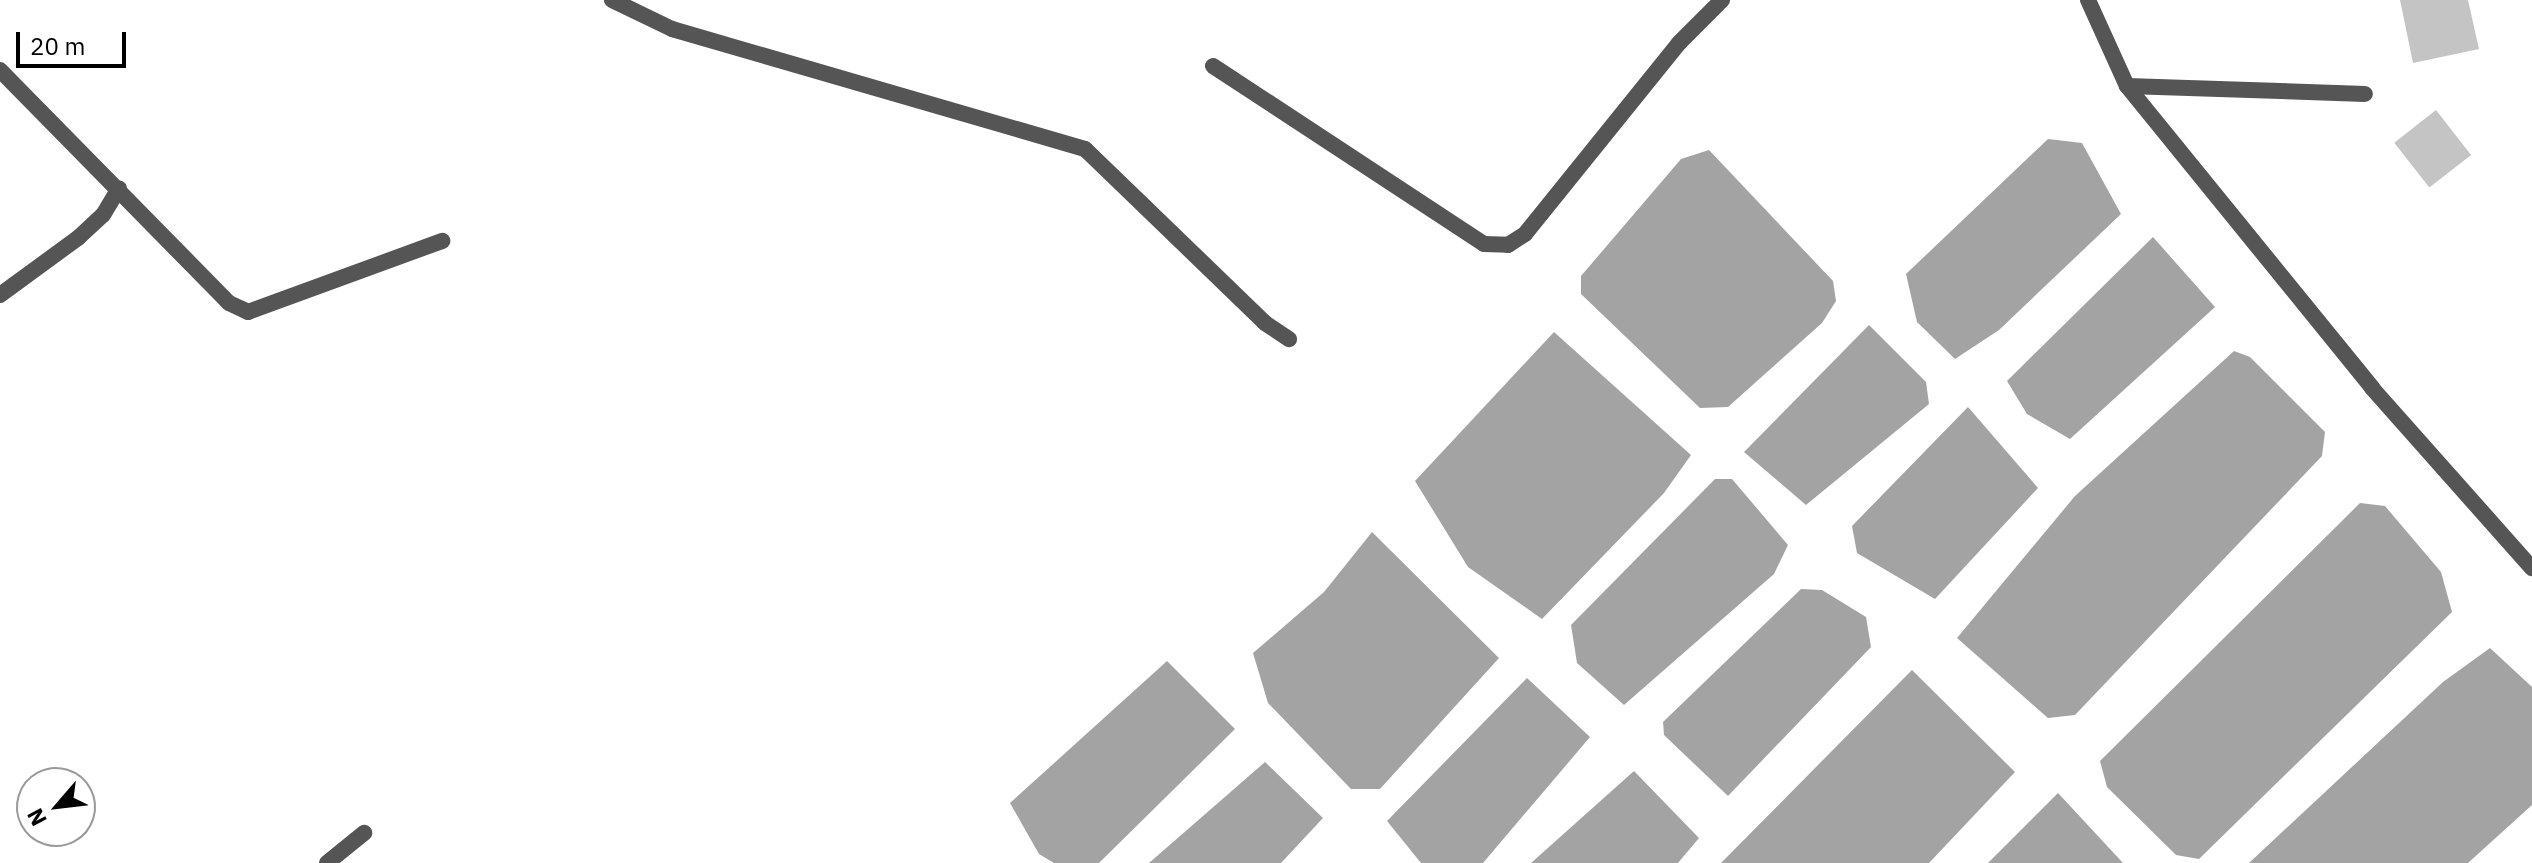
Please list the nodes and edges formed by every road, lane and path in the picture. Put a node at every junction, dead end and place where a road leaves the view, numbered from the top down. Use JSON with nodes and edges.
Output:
{"nodes":[{"id":1,"x":612,"y":0,"type":"edge"},
{"id":2,"x":1722,"y":0,"type":"edge"},
{"id":3,"x":2088,"y":0,"type":"edge"},
{"id":4,"x":1213,"y":66,"type":"dead end"},
{"id":5,"x":0,"y":70,"type":"edge"},
{"id":6,"x":2127,"y":86,"type":"junction"},
{"id":7,"x":2365,"y":94,"type":"dead end"},
{"id":8,"x":119,"y":188,"type":"junction"},
{"id":9,"x":442,"y":241,"type":"dead end"},
{"id":10,"x":0,"y":295,"type":"edge"},
{"id":11,"x":1289,"y":339,"type":"dead end"},
{"id":12,"x":2532,"y":568,"type":"edge"},
{"id":13,"x":364,"y":833,"type":"dead end"},
{"id":14,"x":327,"y":863,"type":"edge"}],
"edges":[{"from":1,"to":11,"type":"street"},
{"from":2,"to":4,"type":"street"},
{"from":3,"to":6,"type":"street"},
{"from":5,"to":8,"type":"street"},
{"from":6,"to":7,"type":"street"},
{"from":6,"to":12,"type":"street"},
{"from":8,"to":9,"type":"street"},
{"from":8,"to":10,"type":"street"},
{"from":13,"to":14,"type":"street"}]}
